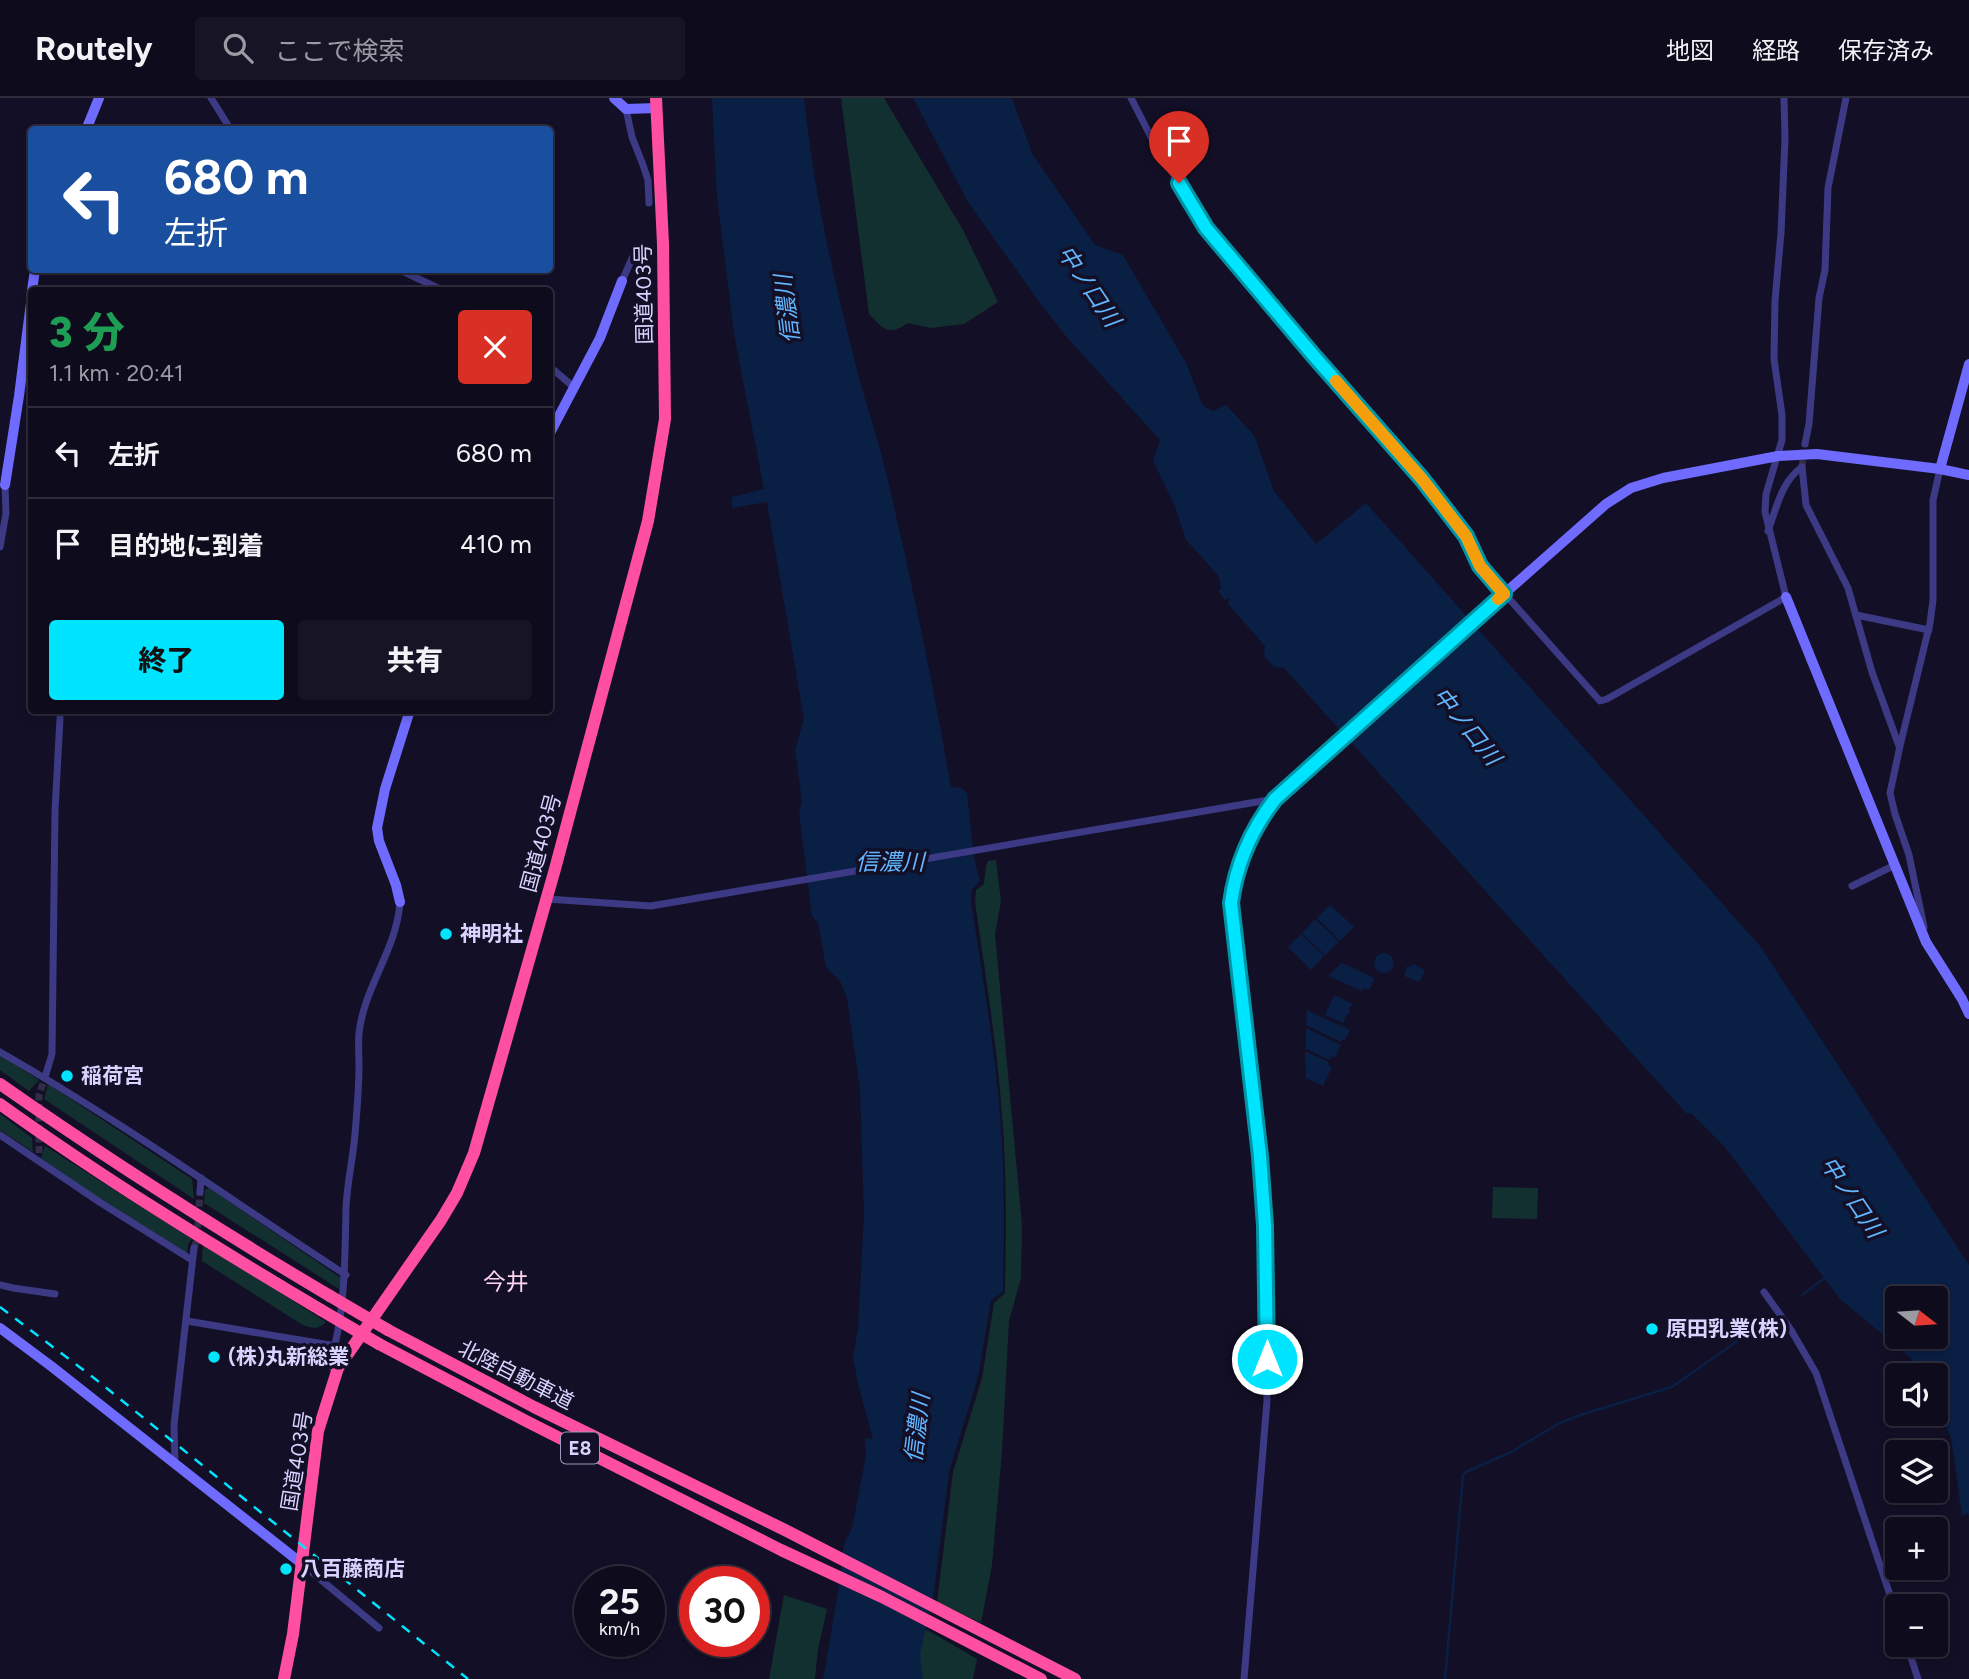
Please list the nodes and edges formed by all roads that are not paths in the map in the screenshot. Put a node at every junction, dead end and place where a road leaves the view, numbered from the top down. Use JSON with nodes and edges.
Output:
{"nodes":[{"id":1,"x":99,"y":98,"type":"edge"},
{"id":2,"x":211,"y":98,"type":"edge"},
{"id":3,"x":614,"y":98,"type":"edge"},
{"id":4,"x":1131,"y":98,"type":"edge"},
{"id":5,"x":1784,"y":98,"type":"edge"},
{"id":6,"x":1846,"y":98,"type":"edge"},
{"id":7,"x":657,"y":103,"type":"edge"},
{"id":8,"x":626,"y":109,"type":"junction"},
{"id":9,"x":88,"y":126,"type":"edge"},
{"id":10,"x":228,"y":126,"type":"edge"},
{"id":11,"x":649,"y":203,"type":"dead end"},
{"id":12,"x":634,"y":254,"type":"dead end"},
{"id":13,"x":406,"y":273,"type":"edge"},
{"id":14,"x":622,"y":281,"type":"joint"},
{"id":15,"x":436,"y":287,"type":"edge"},
{"id":16,"x":28,"y":325,"type":"edge"},
{"id":17,"x":1969,"y":364,"type":"edge"},
{"id":18,"x":553,"y":370,"type":"edge"},
{"id":19,"x":575,"y":388,"type":"junction"},
{"id":20,"x":553,"y":428,"type":"edge"},
{"id":21,"x":1805,"y":444,"type":"tunnel mouth"},
{"id":22,"x":1778,"y":456,"type":"junction"},
{"id":23,"x":1940,"y":469,"type":"junction"},
{"id":24,"x":1969,"y":475,"type":"edge"},
{"id":25,"x":5,"y":485,"type":"joint"},
{"id":26,"x":1768,"y":532,"type":"junction"},
{"id":27,"x":0,"y":547,"type":"edge"},
{"id":28,"x":1504,"y":594,"type":"junction"},
{"id":29,"x":1786,"y":597,"type":"junction"},
{"id":30,"x":1856,"y":615,"type":"junction"},
{"id":31,"x":1929,"y":630,"type":"junction"},
{"id":32,"x":409,"y":714,"type":"edge"},
{"id":33,"x":60,"y":718,"type":"dead end"},
{"id":34,"x":1900,"y":746,"type":"junction"},
{"id":35,"x":1275,"y":799,"type":"junction"},
{"id":36,"x":1895,"y":865,"type":"junction"},
{"id":37,"x":1852,"y":886,"type":"dead end"},
{"id":38,"x":547,"y":899,"type":"junction"},
{"id":39,"x":400,"y":902,"type":"joint"},
{"id":40,"x":1926,"y":942,"type":"junction"},
{"id":41,"x":1969,"y":1014,"type":"edge"},
{"id":42,"x":0,"y":1052,"type":"edge"},
{"id":43,"x":45,"y":1077,"type":"junction"},
{"id":44,"x":0,"y":1084,"type":"edge"},
{"id":45,"x":0,"y":1104,"type":"edge"},
{"id":46,"x":0,"y":1135,"type":"edge"},
{"id":47,"x":201,"y":1178,"type":"junction"},
{"id":48,"x":200,"y":1192,"type":"tunnel mouth"},
{"id":49,"x":194,"y":1248,"type":"tunnel mouth"},
{"id":50,"x":192,"y":1260,"type":"junction"},
{"id":51,"x":345,"y":1275,"type":"junction"},
{"id":52,"x":0,"y":1284,"type":"edge"},
{"id":53,"x":1764,"y":1292,"type":"dead end"},
{"id":54,"x":55,"y":1294,"type":"dead end"},
{"id":55,"x":187,"y":1321,"type":"junction"},
{"id":56,"x":0,"y":1328,"type":"edge"},
{"id":57,"x":336,"y":1346,"type":"junction"},
{"id":58,"x":336,"y":1372,"type":"junction"},
{"id":59,"x":175,"y":1465,"type":"junction"},
{"id":60,"x":301,"y":1563,"type":"junction"},
{"id":61,"x":1890,"y":1594,"type":"edge"},
{"id":62,"x":379,"y":1628,"type":"dead end"},
{"id":63,"x":1911,"y":1657,"type":"edge"},
{"id":64,"x":284,"y":1679,"type":"edge"},
{"id":65,"x":1041,"y":1679,"type":"edge"},
{"id":66,"x":1075,"y":1679,"type":"edge"},
{"id":67,"x":1244,"y":1679,"type":"edge"},
{"id":68,"x":1918,"y":1679,"type":"edge"}],
"edges":[{"from":1,"to":9,"type":"street"},
{"from":2,"to":10,"type":"street"},
{"from":3,"to":8,"type":"street"},
{"from":4,"to":28,"type":"street"},
{"from":5,"to":22,"type":"street"},
{"from":6,"to":21,"type":"street"},
{"from":7,"to":8,"type":"street"},
{"from":7,"to":38,"type":"highway","name":"国道403号"},
{"from":8,"to":11,"type":"street"},
{"from":12,"to":14,"type":"street"},
{"from":13,"to":15,"type":"street"},
{"from":14,"to":19,"type":"street"},
{"from":16,"to":25,"type":"street"},
{"from":17,"to":23,"type":"street"},
{"from":18,"to":19,"type":"street"},
{"from":19,"to":20,"type":"street"},
{"from":22,"to":23,"type":"street"},
{"from":22,"to":26,"type":"street"},
{"from":22,"to":28,"type":"street"},
{"from":23,"to":24,"type":"street"},
{"from":23,"to":31,"type":"street"},
{"from":25,"to":27,"type":"street"},
{"from":26,"to":29,"type":"street"},
{"from":26,"to":30,"type":"street"},
{"from":28,"to":29,"type":"street"},
{"from":28,"to":35,"type":"street"},
{"from":29,"to":36,"type":"street"},
{"from":30,"to":31,"type":"street"},
{"from":30,"to":34,"type":"street"},
{"from":31,"to":34,"type":"street"},
{"from":32,"to":39,"type":"street"},
{"from":33,"to":43,"type":"street"},
{"from":34,"to":40,"type":"street"},
{"from":35,"to":38,"type":"street"},
{"from":35,"to":67,"type":"street"},
{"from":36,"to":37,"type":"street"},
{"from":36,"to":40,"type":"street"},
{"from":38,"to":58,"type":"highway","name":"国道403号"},
{"from":39,"to":51,"type":"street"},
{"from":40,"to":41,"type":"street"},
{"from":42,"to":43,"type":"street"},
{"from":43,"to":47,"type":"street"},
{"from":44,"to":66,"type":"highway","name":"北陸自動車道","number":"E8","bridge":true},
{"from":45,"to":65,"type":"highway","name":"北陸自動車道","number":"E8","bridge":true},
{"from":46,"to":50,"type":"street"},
{"from":47,"to":48,"type":"street"},
{"from":47,"to":51,"type":"street"},
{"from":49,"to":50,"type":"street"},
{"from":50,"to":55,"type":"street"},
{"from":51,"to":57,"type":"street"},
{"from":52,"to":54,"type":"street"},
{"from":53,"to":61,"type":"street"},
{"from":55,"to":57,"type":"street"},
{"from":55,"to":59,"type":"street"},
{"from":56,"to":59,"type":"street"},
{"from":57,"to":58,"type":"street"},
{"from":58,"to":60,"type":"highway","name":"国道403号"},
{"from":59,"to":60,"type":"street"},
{"from":60,"to":62,"type":"street"},
{"from":60,"to":64,"type":"highway","name":"国道403号"},
{"from":63,"to":68,"type":"street"}]}
